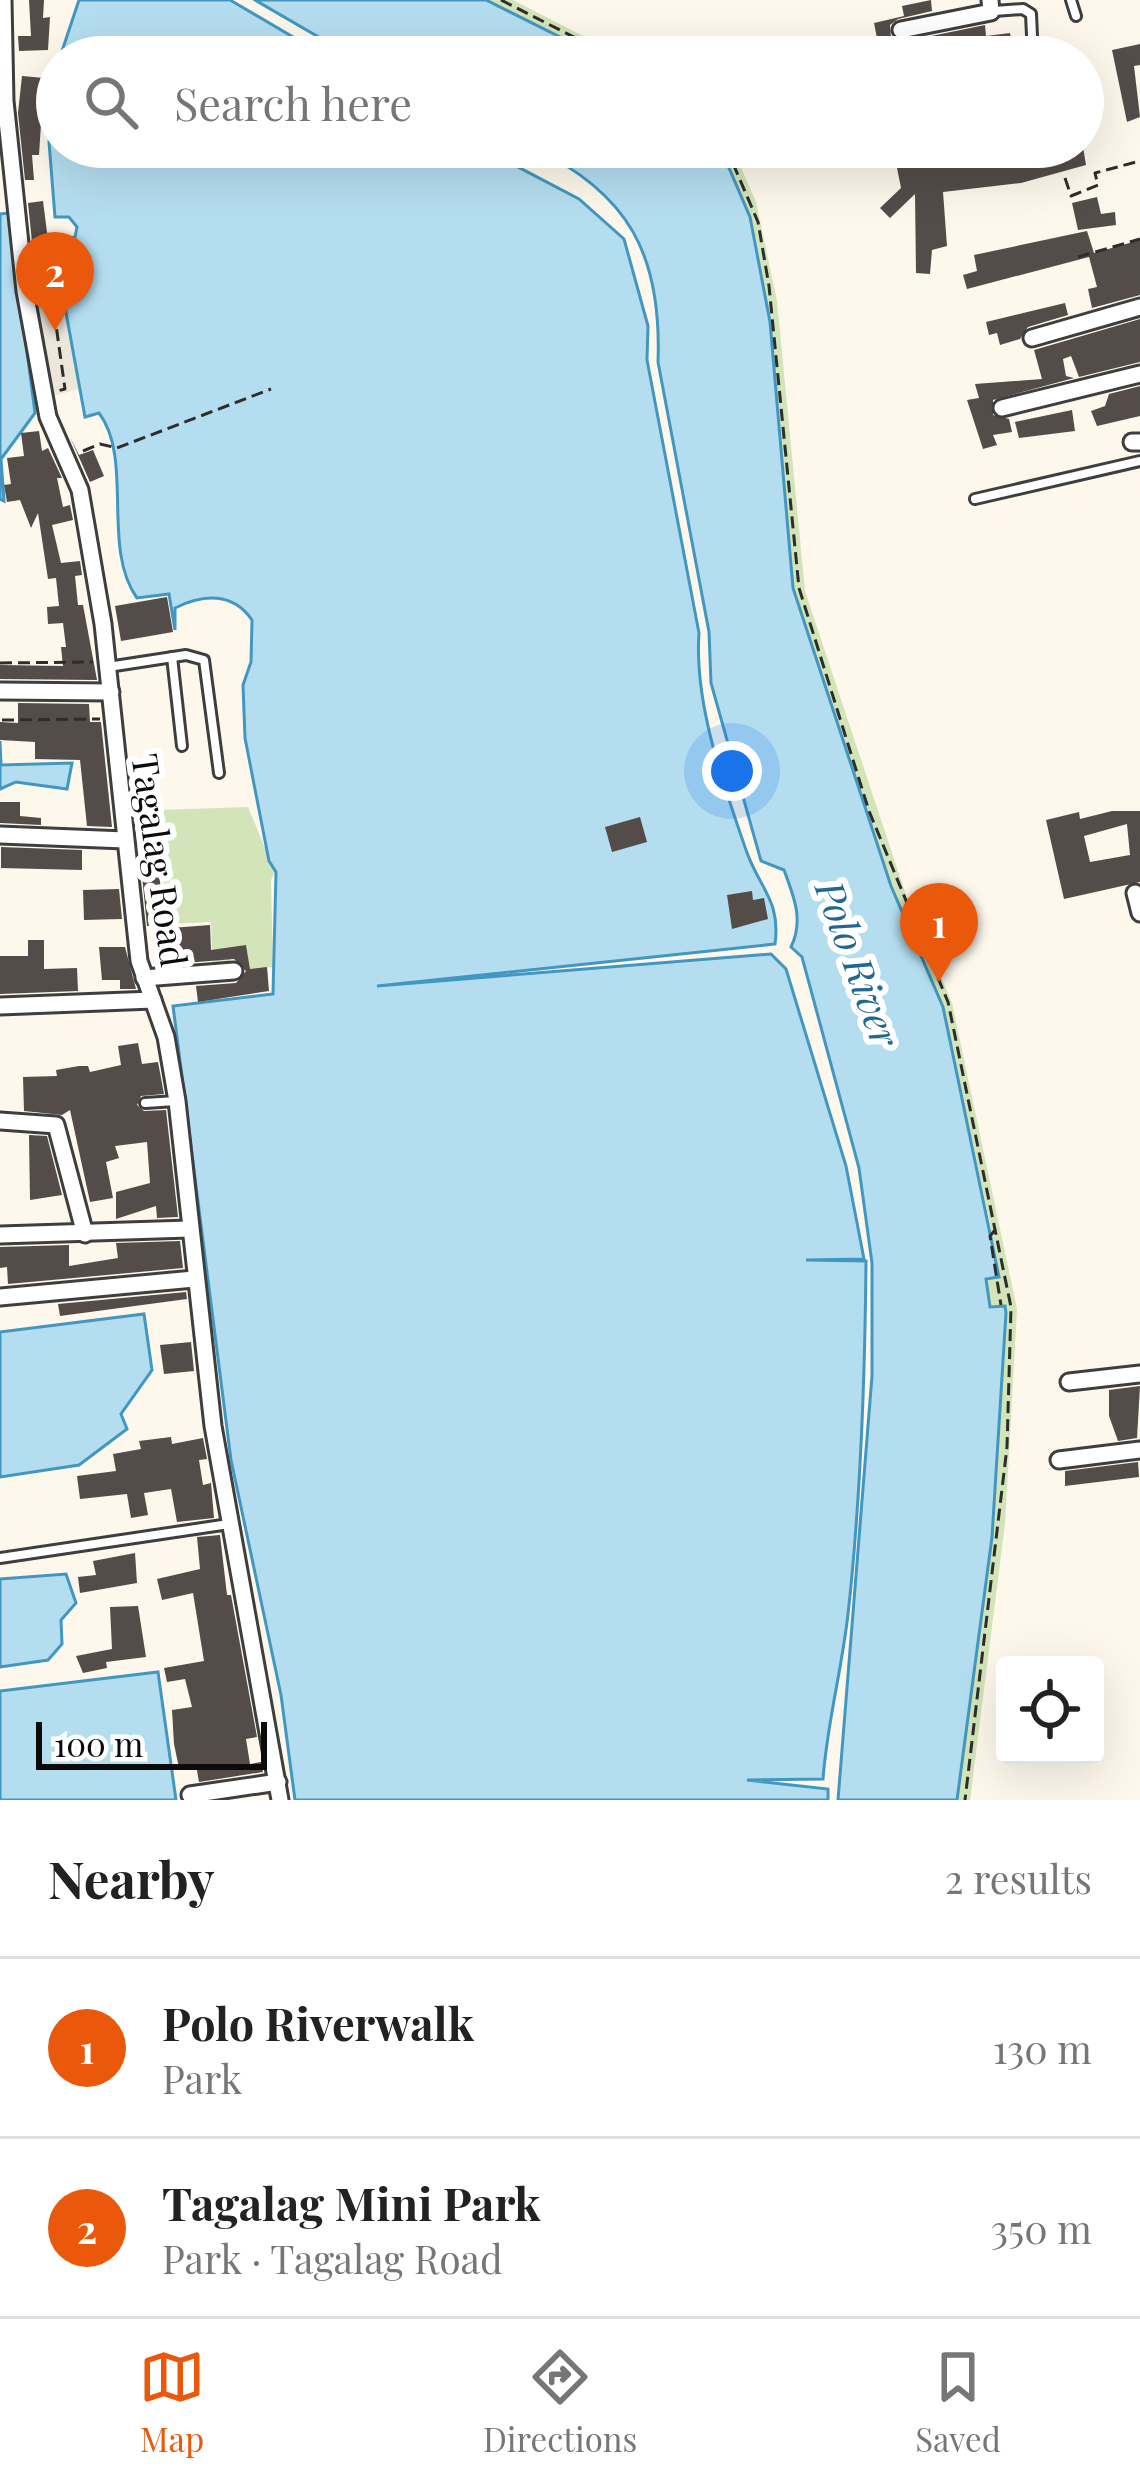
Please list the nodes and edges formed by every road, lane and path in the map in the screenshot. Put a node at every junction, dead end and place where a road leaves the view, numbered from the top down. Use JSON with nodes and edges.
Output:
{"nodes":[{"id":1,"x":4,"y":0,"type":"edge"},
{"id":2,"x":501,"y":0,"type":"edge"},
{"id":3,"x":1071,"y":0,"type":"edge"},
{"id":4,"x":990,"y":6,"type":"edge"},
{"id":5,"x":1076,"y":16,"type":"dead end"},
{"id":6,"x":901,"y":30,"type":"dead end"},
{"id":7,"x":572,"y":36,"type":"edge"},
{"id":8,"x":1031,"y":36,"type":"edge"},
{"id":9,"x":2,"y":38,"type":"edge"},
{"id":10,"x":1140,"y":161,"type":"edge"},
{"id":11,"x":735,"y":168,"type":"edge"},
{"id":12,"x":1065,"y":178,"type":"dead end"},
{"id":13,"x":1140,"y":239,"type":"edge"},
{"id":14,"x":26,"y":248,"type":"dead end"},
{"id":15,"x":1078,"y":257,"type":"dead end"},
{"id":16,"x":1140,"y":307,"type":"edge"},
{"id":17,"x":1032,"y":338,"type":"dead end"},
{"id":18,"x":1140,"y":374,"type":"edge"},
{"id":19,"x":271,"y":389,"type":"dead end"},
{"id":20,"x":51,"y":393,"type":"dead end"},
{"id":21,"x":1002,"y":408,"type":"dead end"},
{"id":22,"x":65,"y":459,"type":"junction"},
{"id":23,"x":1140,"y":461,"type":"edge"},
{"id":24,"x":975,"y":499,"type":"dead end"},
{"id":25,"x":172,"y":657,"type":"junction"},
{"id":26,"x":0,"y":663,"type":"edge"},
{"id":27,"x":108,"y":664,"type":"junction"},
{"id":28,"x":0,"y":691,"type":"edge"},
{"id":29,"x":111,"y":692,"type":"junction"},
{"id":30,"x":113,"y":719,"type":"junction"},
{"id":31,"x":2,"y":720,"type":"edge"},
{"id":32,"x":182,"y":746,"type":"dead end"},
{"id":33,"x":219,"y":773,"type":"dead end"},
{"id":34,"x":0,"y":835,"type":"edge"},
{"id":35,"x":124,"y":840,"type":"junction"},
{"id":36,"x":1135,"y":893,"type":"dead end"},
{"id":37,"x":1140,"y":913,"type":"edge"},
{"id":38,"x":234,"y":971,"type":"dead end"},
{"id":39,"x":144,"y":978,"type":"junction"},
{"id":40,"x":153,"y":1000,"type":"junction"},
{"id":41,"x":0,"y":1006,"type":"edge"},
{"id":42,"x":177,"y":1101,"type":"junction"},
{"id":43,"x":145,"y":1103,"type":"dead end"},
{"id":44,"x":0,"y":1121,"type":"edge"},
{"id":45,"x":189,"y":1229,"type":"junction"},
{"id":46,"x":996,"y":1229,"type":"junction"},
{"id":47,"x":85,"y":1234,"type":"junction"},
{"id":48,"x":0,"y":1235,"type":"edge"},
{"id":49,"x":194,"y":1279,"type":"junction"},
{"id":50,"x":0,"y":1297,"type":"edge"},
{"id":51,"x":1001,"y":1305,"type":"dead end"},
{"id":52,"x":1140,"y":1374,"type":"edge"},
{"id":53,"x":1069,"y":1382,"type":"dead end"},
{"id":54,"x":1140,"y":1450,"type":"edge"},
{"id":55,"x":1059,"y":1460,"type":"dead end"},
{"id":56,"x":230,"y":1524,"type":"junction"},
{"id":57,"x":0,"y":1558,"type":"edge"},
{"id":58,"x":279,"y":1791,"type":"edge"},
{"id":59,"x":190,"y":1796,"type":"dead end"},
{"id":60,"x":965,"y":1800,"type":"edge"}],
"edges":[{"from":1,"to":9,"type":"street","name":"Tagalag Road"},
{"from":2,"to":7,"type":"path"},
{"from":3,"to":5,"type":"lane"},
{"from":4,"to":6,"type":"street"},
{"from":4,"to":8,"type":"lane"},
{"from":9,"to":22,"type":"street","name":"Tagalag Road"},
{"from":10,"to":12,"type":"path"},
{"from":11,"to":46,"type":"path"},
{"from":13,"to":15,"type":"path"},
{"from":14,"to":20,"type":"path"},
{"from":16,"to":17,"type":"street"},
{"from":18,"to":21,"type":"street"},
{"from":19,"to":22,"type":"path"},
{"from":22,"to":27,"type":"street","name":"Tagalag Road"},
{"from":23,"to":24,"type":"lane"},
{"from":25,"to":27,"type":"lane"},
{"from":25,"to":32,"type":"lane"},
{"from":25,"to":33,"type":"lane"},
{"from":26,"to":27,"type":"path"},
{"from":27,"to":29,"type":"street","name":"Tagalag Road"},
{"from":28,"to":29,"type":"street"},
{"from":29,"to":30,"type":"street","name":"Tagalag Road"},
{"from":30,"to":31,"type":"path"},
{"from":30,"to":35,"type":"street","name":"Tagalag Road"},
{"from":34,"to":35,"type":"street"},
{"from":35,"to":39,"type":"street","name":"Tagalag Road"},
{"from":36,"to":37,"type":"street"},
{"from":38,"to":39,"type":"street"},
{"from":39,"to":40,"type":"street","name":"Tagalag Road"},
{"from":40,"to":41,"type":"street"},
{"from":40,"to":42,"type":"street","name":"Tagalag Road"},
{"from":42,"to":43,"type":"lane"},
{"from":42,"to":45,"type":"street","name":"Tagalag Road"},
{"from":44,"to":47,"type":"street"},
{"from":45,"to":47,"type":"street"},
{"from":45,"to":49,"type":"street","name":"Tagalag Road"},
{"from":46,"to":51,"type":"path"},
{"from":46,"to":60,"type":"path"},
{"from":47,"to":48,"type":"street"},
{"from":49,"to":50,"type":"street"},
{"from":49,"to":56,"type":"street","name":"Tagalag Road"},
{"from":52,"to":53,"type":"street"},
{"from":54,"to":55,"type":"street"},
{"from":56,"to":57,"type":"lane"},
{"from":56,"to":58,"type":"street","name":"Tagalag Road"},
{"from":58,"to":59,"type":"street"}]}
